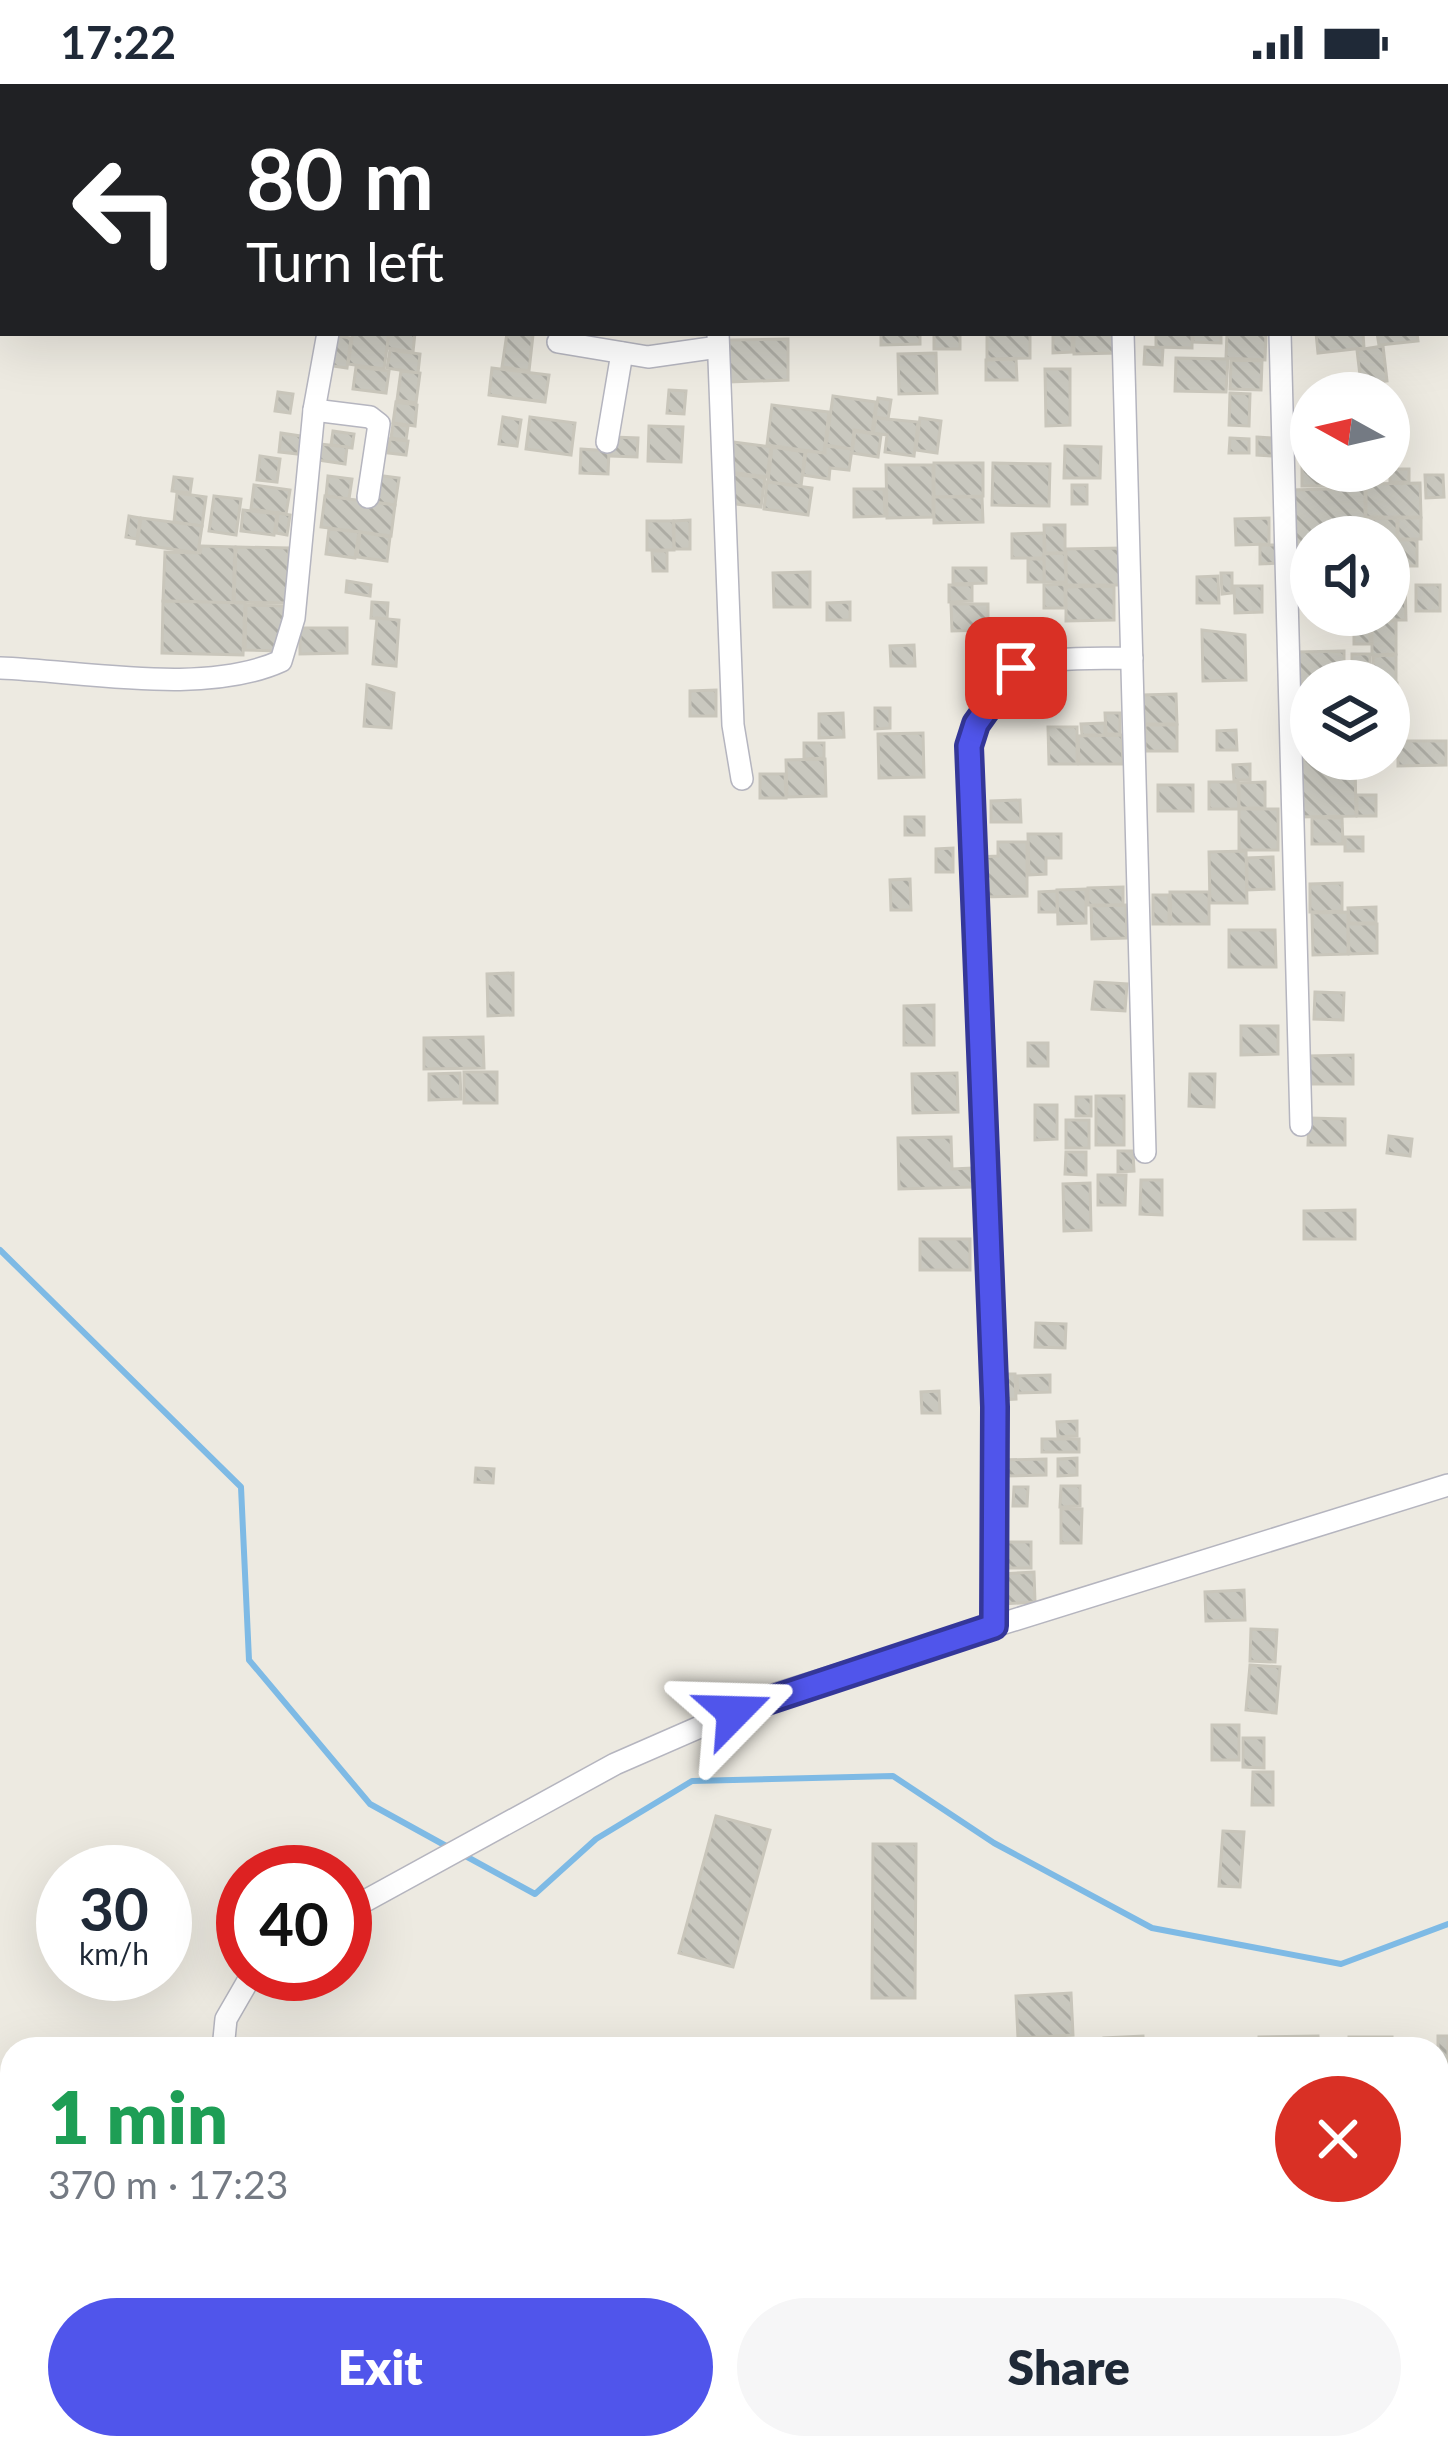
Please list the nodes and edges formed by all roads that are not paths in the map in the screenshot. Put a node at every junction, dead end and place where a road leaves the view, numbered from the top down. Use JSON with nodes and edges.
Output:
{"nodes":[{"id":1,"x":327,"y":336,"type":"edge"},
{"id":2,"x":1123,"y":336,"type":"edge"},
{"id":3,"x":1280,"y":336,"type":"edge"},
{"id":4,"x":718,"y":340,"type":"edge"},
{"id":5,"x":558,"y":342,"type":"dead end"},
{"id":6,"x":622,"y":353,"type":"junction"},
{"id":7,"x":314,"y":410,"type":"junction"},
{"id":8,"x":607,"y":442,"type":"dead end"},
{"id":9,"x":368,"y":497,"type":"dead end"},
{"id":10,"x":1132,"y":658,"type":"junction"},
{"id":11,"x":0,"y":668,"type":"edge"},
{"id":12,"x":742,"y":779,"type":"dead end"},
{"id":13,"x":1301,"y":1125,"type":"dead end"},
{"id":14,"x":1145,"y":1152,"type":"dead end"},
{"id":15,"x":1448,"y":1485,"type":"edge"},
{"id":16,"x":994,"y":1626,"type":"junction"},
{"id":17,"x":372,"y":1898,"type":"edge"},
{"id":18,"x":236,"y":2001,"type":"edge"},
{"id":19,"x":225,"y":2037,"type":"edge"}],
"edges":[{"from":1,"to":7,"type":"street"},
{"from":2,"to":10,"type":"street"},
{"from":3,"to":13,"type":"street"},
{"from":4,"to":6,"type":"street"},
{"from":4,"to":12,"type":"street"},
{"from":5,"to":6,"type":"street"},
{"from":6,"to":8,"type":"street"},
{"from":7,"to":9,"type":"street"},
{"from":7,"to":11,"type":"street"},
{"from":10,"to":14,"type":"street"},
{"from":10,"to":16,"type":"street"},
{"from":15,"to":16,"type":"street"},
{"from":16,"to":17,"type":"street"},
{"from":18,"to":19,"type":"street"}]}
